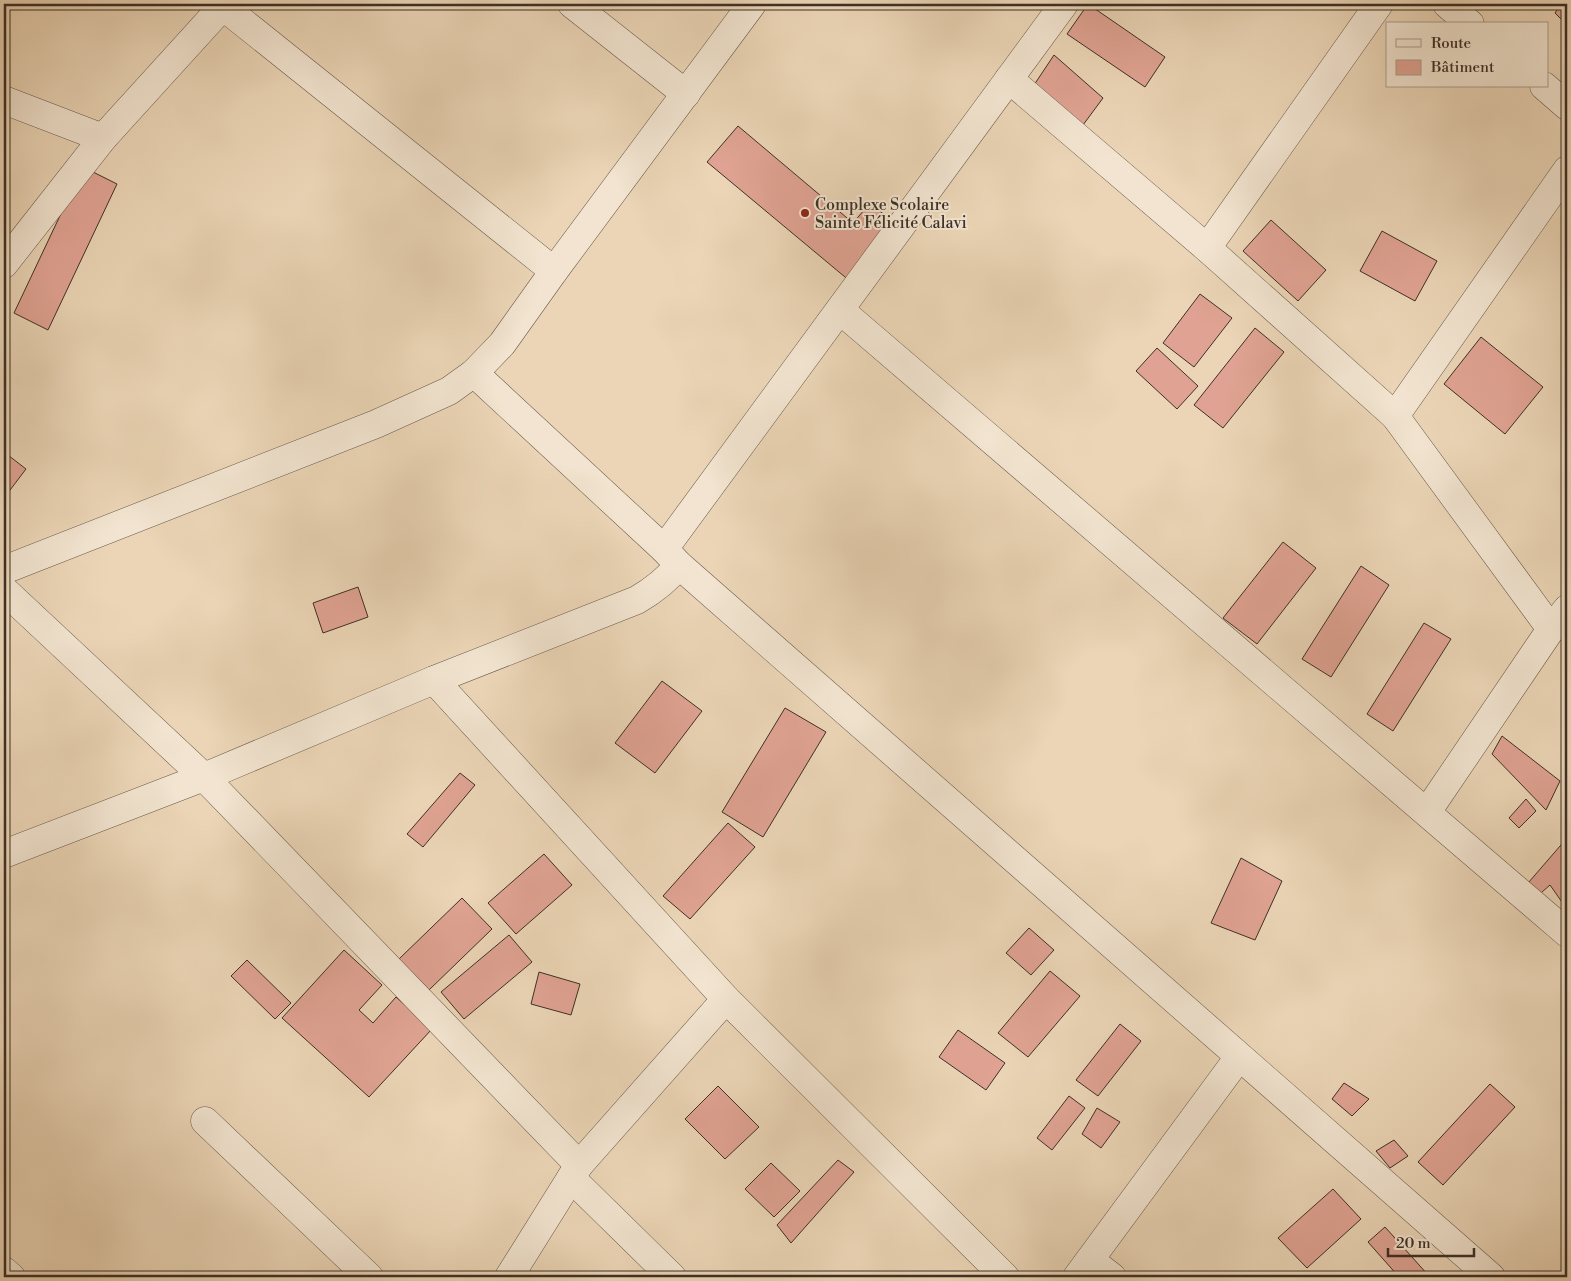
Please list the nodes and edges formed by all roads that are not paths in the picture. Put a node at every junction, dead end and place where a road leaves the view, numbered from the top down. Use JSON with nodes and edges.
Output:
{"nodes":[{"id":1,"x":572,"y":4,"type":"edge"},
{"id":2,"x":752,"y":4,"type":"edge"},
{"id":3,"x":1064,"y":4,"type":"edge"},
{"id":4,"x":1379,"y":4,"type":"edge"},
{"id":5,"x":1447,"y":4,"type":"edge"},
{"id":6,"x":221,"y":5,"type":"edge"},
{"id":7,"x":1468,"y":22,"type":"edge"},
{"id":8,"x":1009,"y":79,"type":"junction"},
{"id":9,"x":1546,"y":88,"type":"edge"},
{"id":10,"x":686,"y":94,"type":"junction"},
{"id":11,"x":4,"y":100,"type":"edge"},
{"id":12,"x":1567,"y":106,"type":"edge"},
{"id":13,"x":103,"y":138,"type":"junction"},
{"id":14,"x":1567,"y":170,"type":"edge"},
{"id":15,"x":1207,"y":248,"type":"junction"},
{"id":16,"x":4,"y":264,"type":"edge"},
{"id":17,"x":554,"y":271,"type":"junction"},
{"id":18,"x":840,"y":310,"type":"junction"},
{"id":19,"x":474,"y":373,"type":"junction"},
{"id":20,"x":1395,"y":416,"type":"junction"},
{"id":21,"x":672,"y":557,"type":"junction"},
{"id":22,"x":4,"y":570,"type":"edge"},
{"id":23,"x":4,"y":590,"type":"edge"},
{"id":24,"x":1559,"y":619,"type":"edge"},
{"id":25,"x":434,"y":680,"type":"junction"},
{"id":26,"x":204,"y":777,"type":"junction"},
{"id":27,"x":1427,"y":812,"type":"junction"},
{"id":28,"x":4,"y":854,"type":"edge"},
{"id":29,"x":1567,"y":933,"type":"edge"},
{"id":30,"x":726,"y":999,"type":"junction"},
{"id":31,"x":1239,"y":1057,"type":"junction"},
{"id":32,"x":205,"y":1122,"type":"dead end"},
{"id":33,"x":575,"y":1171,"type":"junction"},
{"id":34,"x":1084,"y":1268,"type":"edge"},
{"id":35,"x":4,"y":1271,"type":"edge"},
{"id":36,"x":11,"y":1277,"type":"edge"},
{"id":37,"x":369,"y":1277,"type":"edge"},
{"id":38,"x":509,"y":1277,"type":"edge"},
{"id":39,"x":672,"y":1277,"type":"edge"},
{"id":40,"x":1005,"y":1277,"type":"edge"},
{"id":41,"x":1112,"y":1277,"type":"edge"},
{"id":42,"x":1491,"y":1277,"type":"edge"}],
"edges":[{"from":1,"to":10,"type":"street"},
{"from":2,"to":10,"type":"street"},
{"from":3,"to":8,"type":"street"},
{"from":4,"to":15,"type":"street"},
{"from":5,"to":7,"type":"street"},
{"from":6,"to":13,"type":"street"},
{"from":6,"to":17,"type":"street"},
{"from":8,"to":15,"type":"street"},
{"from":8,"to":18,"type":"street"},
{"from":9,"to":12,"type":"street"},
{"from":10,"to":17,"type":"street"},
{"from":11,"to":13,"type":"street"},
{"from":13,"to":16,"type":"street"},
{"from":14,"to":20,"type":"street"},
{"from":15,"to":20,"type":"street"},
{"from":17,"to":19,"type":"street"},
{"from":18,"to":21,"type":"street"},
{"from":18,"to":27,"type":"street"},
{"from":19,"to":21,"type":"street"},
{"from":19,"to":22,"type":"street"},
{"from":20,"to":24,"type":"street"},
{"from":21,"to":25,"type":"street"},
{"from":21,"to":31,"type":"street"},
{"from":23,"to":26,"type":"street"},
{"from":24,"to":27,"type":"street"},
{"from":25,"to":26,"type":"street"},
{"from":25,"to":30,"type":"street"},
{"from":26,"to":28,"type":"street"},
{"from":26,"to":33,"type":"street"},
{"from":27,"to":29,"type":"street"},
{"from":30,"to":33,"type":"street"},
{"from":30,"to":40,"type":"street"},
{"from":31,"to":34,"type":"street"},
{"from":31,"to":42,"type":"street"},
{"from":32,"to":37,"type":"street"},
{"from":33,"to":38,"type":"street"},
{"from":33,"to":39,"type":"street"},
{"from":34,"to":41,"type":"street"},
{"from":35,"to":36,"type":"street"}]}
